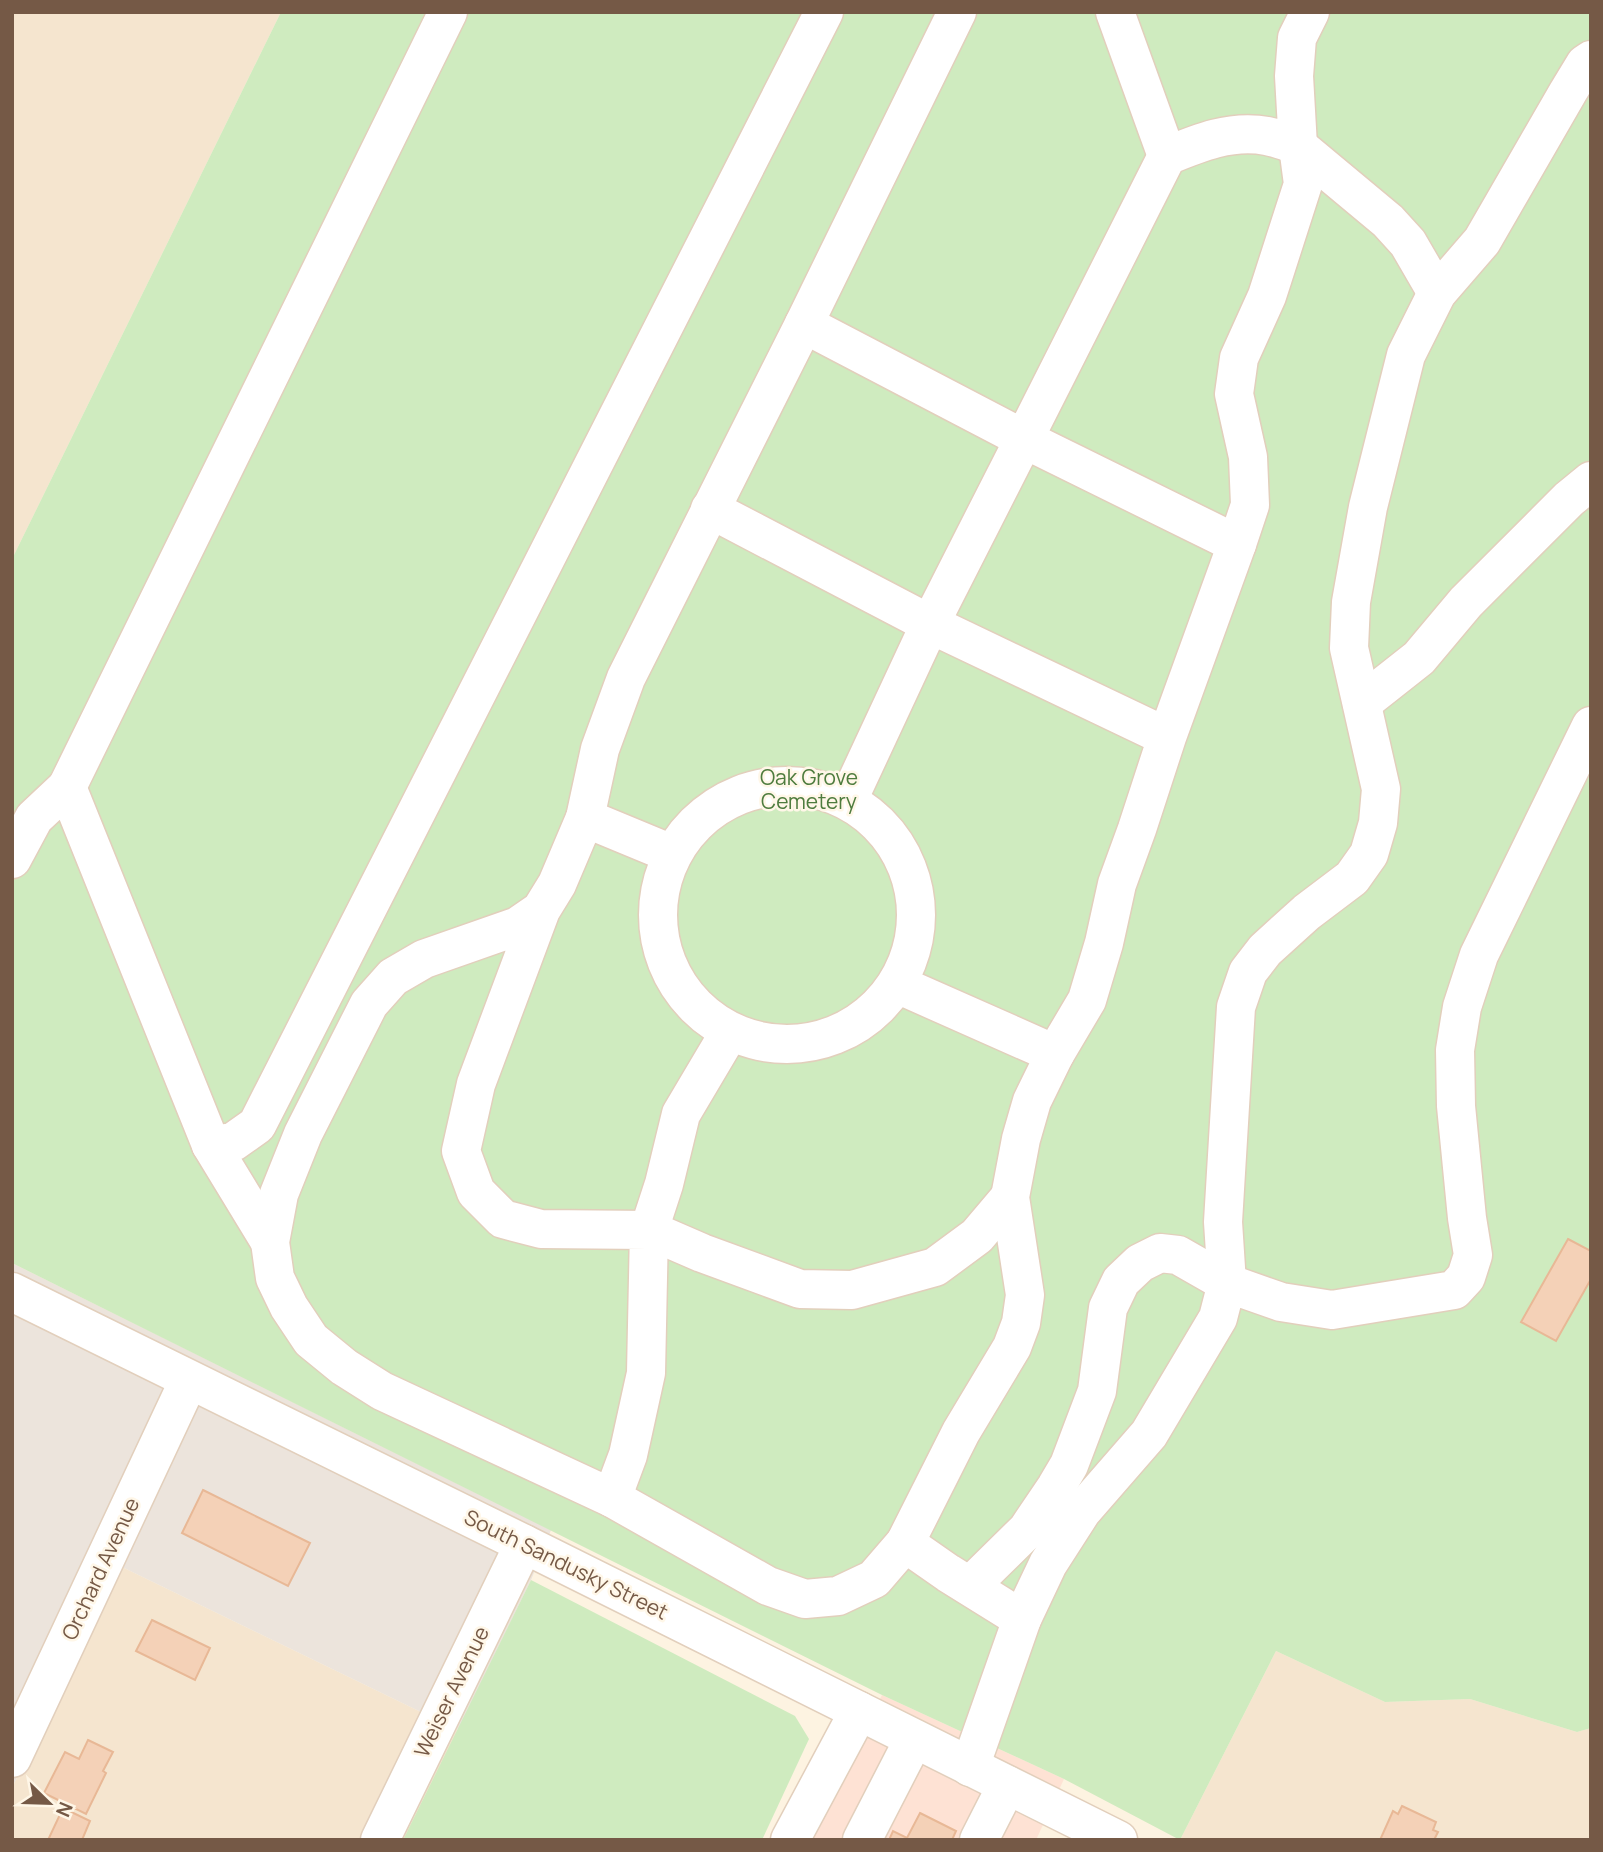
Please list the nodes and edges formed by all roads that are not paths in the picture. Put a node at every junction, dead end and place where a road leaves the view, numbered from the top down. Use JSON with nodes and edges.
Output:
{"nodes":[{"id":1,"x":448,"y":12,"type":"edge"},
{"id":2,"x":824,"y":12,"type":"edge"},
{"id":3,"x":957,"y":12,"type":"edge"},
{"id":4,"x":1115,"y":12,"type":"edge"},
{"id":5,"x":1310,"y":12,"type":"edge"},
{"id":6,"x":1591,"y":60,"type":"edge"},
{"id":7,"x":1298,"y":146,"type":"junction"},
{"id":8,"x":1167,"y":156,"type":"junction"},
{"id":9,"x":1437,"y":293,"type":"junction"},
{"id":10,"x":804,"y":324,"type":"junction"},
{"id":11,"x":1024,"y":439,"type":"junction"},
{"id":12,"x":1591,"y":481,"type":"edge"},
{"id":13,"x":710,"y":509,"type":"junction"},
{"id":14,"x":1237,"y":544,"type":"junction"},
{"id":15,"x":930,"y":624,"type":"junction"},
{"id":16,"x":1362,"y":703,"type":"junction"},
{"id":17,"x":1591,"y":726,"type":"edge"},
{"id":18,"x":1167,"y":737,"type":"junction"},
{"id":19,"x":67,"y":787,"type":"junction"},
{"id":20,"x":848,"y":800,"type":"junction"},
{"id":21,"x":585,"y":818,"type":"junction"},
{"id":22,"x":672,"y":854,"type":"junction"},
{"id":23,"x":12,"y":859,"type":"edge"},
{"id":24,"x":541,"y":910,"type":"junction"},
{"id":25,"x":897,"y":984,"type":"junction"},
{"id":26,"x":729,"y":1032,"type":"junction"},
{"id":27,"x":1055,"y":1054,"type":"junction"},
{"id":28,"x":211,"y":1145,"type":"junction"},
{"id":29,"x":1010,"y":1197,"type":"junction"},
{"id":30,"x":649,"y":1230,"type":"junction"},
{"id":31,"x":270,"y":1242,"type":"junction"},
{"id":32,"x":1227,"y":1283,"type":"junction"},
{"id":33,"x":12,"y":1292,"type":"edge"},
{"id":34,"x":190,"y":1380,"type":"junction"},
{"id":35,"x":612,"y":1498,"type":"junction"},
{"id":36,"x":905,"y":1543,"type":"junction"},
{"id":37,"x":524,"y":1544,"type":"junction"},
{"id":38,"x":970,"y":1586,"type":"junction"},
{"id":39,"x":1022,"y":1619,"type":"junction"},
{"id":40,"x":859,"y":1712,"type":"junction"},
{"id":41,"x":914,"y":1739,"type":"junction"},
{"id":42,"x":12,"y":1758,"type":"edge"},
{"id":43,"x":970,"y":1767,"type":"junction"},
{"id":44,"x":1007,"y":1785,"type":"junction"},
{"id":45,"x":380,"y":1840,"type":"edge"},
{"id":46,"x":790,"y":1840,"type":"edge"},
{"id":47,"x":862,"y":1840,"type":"edge"},
{"id":48,"x":979,"y":1840,"type":"edge"},
{"id":49,"x":1118,"y":1840,"type":"edge"}],
"edges":[{"from":1,"to":19,"type":"street"},
{"from":2,"to":28,"type":"street"},
{"from":3,"to":10,"type":"street"},
{"from":4,"to":8,"type":"street"},
{"from":5,"to":7,"type":"street"},
{"from":6,"to":9,"type":"street"},
{"from":7,"to":8,"type":"street"},
{"from":7,"to":9,"type":"street"},
{"from":7,"to":14,"type":"street"},
{"from":8,"to":11,"type":"street"},
{"from":9,"to":16,"type":"street"},
{"from":10,"to":11,"type":"street"},
{"from":10,"to":13,"type":"street"},
{"from":11,"to":14,"type":"street"},
{"from":11,"to":15,"type":"street"},
{"from":12,"to":16,"type":"street"},
{"from":13,"to":15,"type":"street"},
{"from":13,"to":21,"type":"street"},
{"from":14,"to":18,"type":"street"},
{"from":15,"to":18,"type":"street"},
{"from":15,"to":20,"type":"street"},
{"from":16,"to":32,"type":"street"},
{"from":17,"to":32,"type":"street"},
{"from":18,"to":27,"type":"street"},
{"from":19,"to":23,"type":"street"},
{"from":19,"to":28,"type":"street"},
{"from":20,"to":22,"type":"street"},
{"from":20,"to":25,"type":"street"},
{"from":21,"to":22,"type":"street"},
{"from":21,"to":24,"type":"street"},
{"from":22,"to":26,"type":"street"},
{"from":24,"to":30,"type":"street"},
{"from":24,"to":31,"type":"street"},
{"from":25,"to":26,"type":"street"},
{"from":25,"to":27,"type":"street"},
{"from":26,"to":30,"type":"street"},
{"from":27,"to":29,"type":"street"},
{"from":28,"to":31,"type":"street"},
{"from":29,"to":30,"type":"street"},
{"from":29,"to":36,"type":"street"},
{"from":30,"to":35,"type":"street"},
{"from":31,"to":35,"type":"street"},
{"from":32,"to":38,"type":"street"},
{"from":32,"to":39,"type":"street"},
{"from":33,"to":34,"type":"street","name":"South Sandusky Street"},
{"from":34,"to":37,"type":"street","name":"South Sandusky Street"},
{"from":34,"to":42,"type":"street","name":"Orchard Avenue"},
{"from":35,"to":36,"type":"street"},
{"from":36,"to":38,"type":"street"},
{"from":37,"to":40,"type":"street","name":"South Sandusky Street"},
{"from":37,"to":45,"type":"street","name":"Weiser Avenue"},
{"from":38,"to":39,"type":"street"},
{"from":39,"to":43,"type":"street"},
{"from":40,"to":41,"type":"street","name":"South Sandusky Street"},
{"from":40,"to":46,"type":"street"},
{"from":41,"to":43,"type":"street","name":"South Sandusky Street"},
{"from":41,"to":47,"type":"street"},
{"from":43,"to":44,"type":"street","name":"South Sandusky Street"},
{"from":44,"to":48,"type":"street"},
{"from":44,"to":49,"type":"street","name":"South Sandusky Street"}]}
